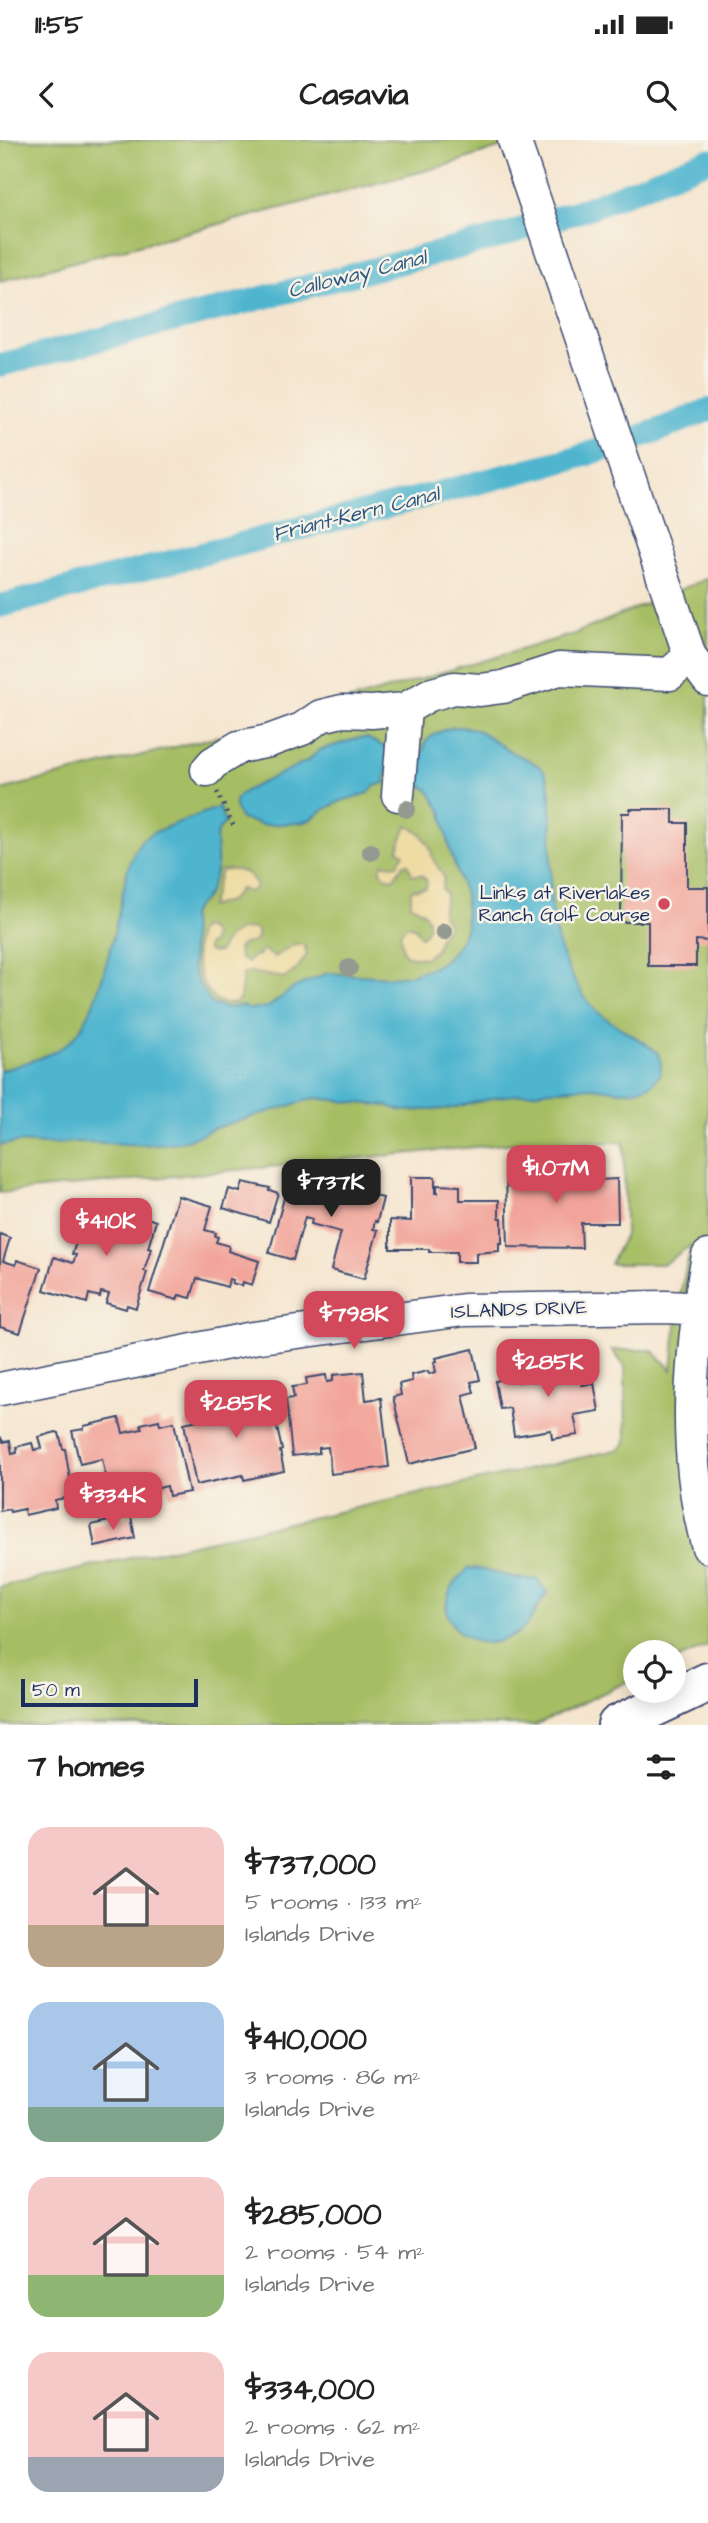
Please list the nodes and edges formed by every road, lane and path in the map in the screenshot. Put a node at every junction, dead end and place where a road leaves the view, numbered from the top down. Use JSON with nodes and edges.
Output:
{"nodes":[{"id":1,"x":514,"y":140,"type":"edge"},
{"id":2,"x":699,"y":668,"type":"edge"},
{"id":3,"x":405,"y":709,"type":"junction"},
{"id":4,"x":206,"y":770,"type":"joint"},
{"id":5,"x":398,"y":795,"type":"dead end"},
{"id":6,"x":235,"y":829,"type":"dead end"},
{"id":7,"x":708,"y":1256,"type":"edge"},
{"id":8,"x":703,"y":1309,"type":"edge"},
{"id":9,"x":0,"y":1388,"type":"edge"},
{"id":10,"x":708,"y":1547,"type":"edge"},
{"id":11,"x":708,"y":1682,"type":"edge"},
{"id":12,"x":617,"y":1725,"type":"edge"}],
"edges":[{"from":1,"to":2,"type":"street"},
{"from":2,"to":3,"type":"street"},
{"from":3,"to":4,"type":"street"},
{"from":3,"to":5,"type":"street"},
{"from":4,"to":6,"type":"path"},
{"from":7,"to":8,"type":"street"},
{"from":8,"to":9,"type":"street","name":"ISLANDS DRIVE"},
{"from":8,"to":10,"type":"street"},
{"from":11,"to":12,"type":"main road"}]}
